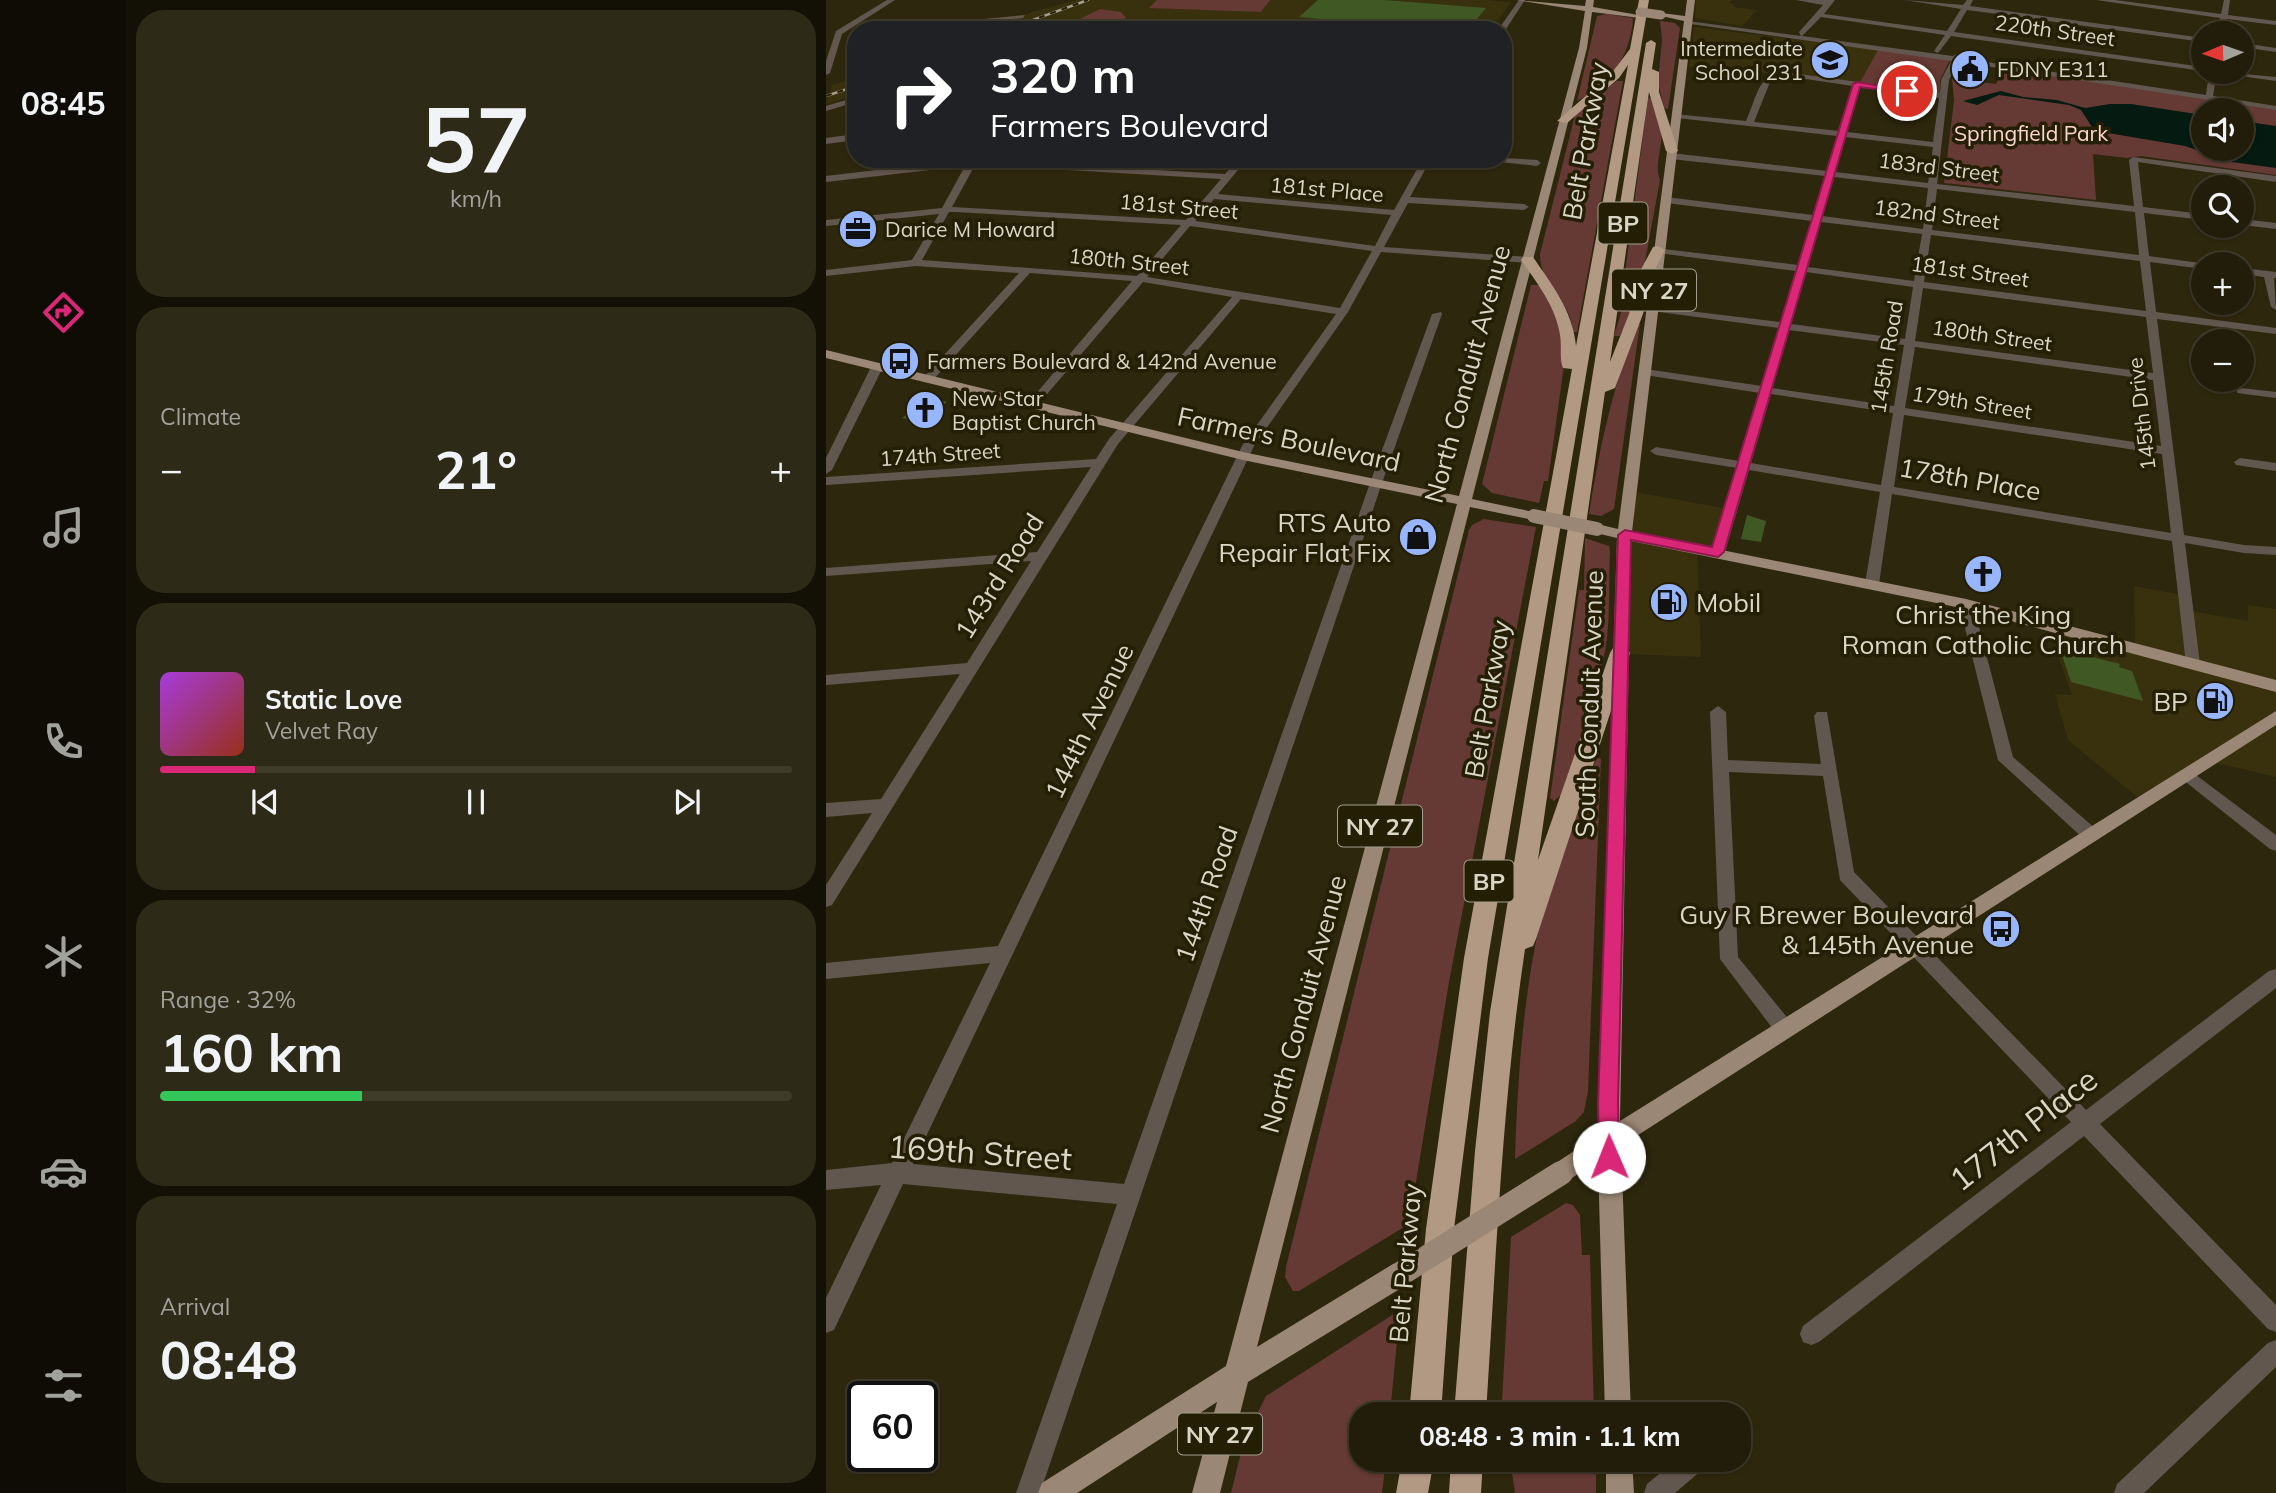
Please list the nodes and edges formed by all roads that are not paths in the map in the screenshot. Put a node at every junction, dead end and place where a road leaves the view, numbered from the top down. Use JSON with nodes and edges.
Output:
{"nodes":[{"id":1,"x":892,"y":0,"type":"edge"},
{"id":2,"x":1522,"y":0,"type":"edge"},
{"id":3,"x":1553,"y":0,"type":"edge"},
{"id":4,"x":1644,"y":0,"type":"edge"},
{"id":5,"x":1657,"y":0,"type":"edge"},
{"id":6,"x":1690,"y":0,"type":"edge"},
{"id":7,"x":1799,"y":0,"type":"edge"},
{"id":8,"x":1908,"y":0,"type":"edge"},
{"id":9,"x":1970,"y":0,"type":"edge"},
{"id":10,"x":2099,"y":0,"type":"edge"},
{"id":11,"x":2227,"y":0,"type":"edge"},
{"id":12,"x":1830,"y":2,"type":"edge"},
{"id":13,"x":1590,"y":5,"type":"edge"},
{"id":14,"x":1965,"y":8,"type":"junction"},
{"id":15,"x":1819,"y":15,"type":"junction"},
{"id":16,"x":1023,"y":16,"type":"dead end"},
{"id":17,"x":2224,"y":16,"type":"junction"},
{"id":18,"x":862,"y":21,"type":"edge"},
{"id":19,"x":969,"y":21,"type":"edge"},
{"id":20,"x":1507,"y":21,"type":"edge"},
{"id":21,"x":1688,"y":21,"type":"junction"},
{"id":22,"x":2223,"y":21,"type":"edge"},
{"id":23,"x":2276,"y":23,"type":"edge"},
{"id":24,"x":847,"y":32,"type":"edge"},
{"id":25,"x":1949,"y":33,"type":"junction"},
{"id":26,"x":1802,"y":34,"type":"junction"},
{"id":27,"x":2191,"y":38,"type":"edge"},
{"id":28,"x":832,"y":42,"type":"edge"},
{"id":29,"x":1643,"y":45,"type":"junction"},
{"id":30,"x":2254,"y":47,"type":"edge"},
{"id":31,"x":2276,"y":50,"type":"edge"},
{"id":32,"x":1938,"y":51,"type":"junction"},
{"id":33,"x":1957,"y":57,"type":"junction"},
{"id":34,"x":2191,"y":67,"type":"edge"},
{"id":35,"x":826,"y":73,"type":"edge"},
{"id":36,"x":2254,"y":76,"type":"edge"},
{"id":37,"x":2276,"y":79,"type":"edge"},
{"id":38,"x":1857,"y":84,"type":"junction"},
{"id":39,"x":2211,"y":84,"type":"edge"},
{"id":40,"x":2209,"y":95,"type":"junction"},
{"id":41,"x":1945,"y":96,"type":"junction"},
{"id":42,"x":2276,"y":102,"type":"edge"},
{"id":43,"x":847,"y":103,"type":"edge"},
{"id":44,"x":2276,"y":108,"type":"edge"},
{"id":45,"x":826,"y":109,"type":"edge"},
{"id":46,"x":1677,"y":116,"type":"junction"},
{"id":47,"x":1563,"y":121,"type":"junction"},
{"id":48,"x":1749,"y":124,"type":"junction"},
{"id":49,"x":1841,"y":134,"type":"junction"},
{"id":50,"x":847,"y":138,"type":"edge"},
{"id":51,"x":826,"y":141,"type":"edge"},
{"id":52,"x":1938,"y":145,"type":"junction"},
{"id":53,"x":1671,"y":153,"type":"junction"},
{"id":54,"x":1512,"y":161,"type":"edge"},
{"id":55,"x":1537,"y":163,"type":"dead end"},
{"id":56,"x":916,"y":168,"type":"edge"},
{"id":57,"x":969,"y":168,"type":"edge"},
{"id":58,"x":1085,"y":168,"type":"edge"},
{"id":59,"x":1236,"y":168,"type":"edge"},
{"id":60,"x":1422,"y":168,"type":"edge"},
{"id":61,"x":1829,"y":174,"type":"junction"},
{"id":62,"x":1228,"y":177,"type":"junction"},
{"id":63,"x":826,"y":179,"type":"edge"},
{"id":64,"x":2276,"y":179,"type":"edge"},
{"id":65,"x":1933,"y":186,"type":"junction"},
{"id":66,"x":1211,"y":196,"type":"junction"},
{"id":67,"x":1666,"y":200,"type":"junction"},
{"id":68,"x":1402,"y":206,"type":"junction"},
{"id":69,"x":1524,"y":207,"type":"dead end"},
{"id":70,"x":2139,"y":209,"type":"junction"},
{"id":71,"x":946,"y":210,"type":"junction"},
{"id":72,"x":2191,"y":216,"type":"edge"},
{"id":73,"x":1816,"y":219,"type":"junction"},
{"id":74,"x":826,"y":223,"type":"edge"},
{"id":75,"x":1188,"y":223,"type":"junction"},
{"id":76,"x":2254,"y":223,"type":"edge"},
{"id":77,"x":2276,"y":226,"type":"edge"},
{"id":78,"x":1927,"y":232,"type":"junction"},
{"id":79,"x":1378,"y":249,"type":"junction"},
{"id":80,"x":1658,"y":250,"type":"junction"},
{"id":81,"x":2146,"y":259,"type":"junction"},
{"id":82,"x":1528,"y":260,"type":"junction"},
{"id":83,"x":916,"y":262,"type":"junction"},
{"id":84,"x":2191,"y":265,"type":"edge"},
{"id":85,"x":1802,"y":268,"type":"junction"},
{"id":86,"x":1027,"y":270,"type":"junction"},
{"id":87,"x":2254,"y":272,"type":"edge"},
{"id":88,"x":826,"y":273,"type":"edge"},
{"id":89,"x":2272,"y":274,"type":"edge"},
{"id":90,"x":1140,"y":279,"type":"junction"},
{"id":91,"x":1919,"y":284,"type":"junction"},
{"id":92,"x":1239,"y":295,"type":"junction"},
{"id":93,"x":1652,"y":307,"type":"junction"},
{"id":94,"x":2276,"y":307,"type":"edge"},
{"id":95,"x":1343,"y":312,"type":"junction"},
{"id":96,"x":1437,"y":314,"type":"dead end"},
{"id":97,"x":2152,"y":314,"type":"junction"},
{"id":98,"x":1785,"y":325,"type":"junction"},
{"id":99,"x":2276,"y":331,"type":"edge"},
{"id":100,"x":1910,"y":343,"type":"junction"},
{"id":101,"x":826,"y":354,"type":"edge"},
{"id":102,"x":877,"y":367,"type":"junction"},
{"id":103,"x":1645,"y":372,"type":"junction"},
{"id":104,"x":2160,"y":377,"type":"junction"},
{"id":105,"x":928,"y":379,"type":"junction"},
{"id":106,"x":1765,"y":390,"type":"junction"},
{"id":107,"x":2250,"y":392,"type":"edge"},
{"id":108,"x":2276,"y":395,"type":"edge"},
{"id":109,"x":1032,"y":405,"type":"junction"},
{"id":110,"x":1899,"y":411,"type":"junction"},
{"id":111,"x":1591,"y":426,"type":"junction"},
{"id":112,"x":1125,"y":428,"type":"junction"},
{"id":113,"x":1566,"y":439,"type":"junction"},
{"id":114,"x":1656,"y":451,"type":"dead end"},
{"id":115,"x":2168,"y":451,"type":"junction"},
{"id":116,"x":1243,"y":456,"type":"junction"},
{"id":117,"x":2240,"y":462,"type":"dead end"},
{"id":118,"x":1098,"y":463,"type":"junction"},
{"id":119,"x":1744,"y":465,"type":"junction"},
{"id":120,"x":2276,"y":467,"type":"edge"},
{"id":121,"x":826,"y":470,"type":"edge"},
{"id":122,"x":826,"y":481,"type":"edge"},
{"id":123,"x":1376,"y":483,"type":"junction"},
{"id":124,"x":1887,"y":488,"type":"junction"},
{"id":125,"x":1464,"y":501,"type":"junction"},
{"id":126,"x":1625,"y":535,"type":"junction"},
{"id":127,"x":2178,"y":537,"type":"junction"},
{"id":128,"x":2276,"y":551,"type":"edge"},
{"id":129,"x":1718,"y":552,"type":"junction"},
{"id":130,"x":1040,"y":556,"type":"junction"},
{"id":131,"x":826,"y":572,"type":"edge"},
{"id":132,"x":1872,"y":584,"type":"junction"},
{"id":133,"x":1966,"y":604,"type":"junction"},
{"id":134,"x":1619,"y":653,"type":"junction"},
{"id":135,"x":2193,"y":664,"type":"junction"},
{"id":136,"x":971,"y":668,"type":"junction"},
{"id":137,"x":826,"y":680,"type":"edge"},
{"id":138,"x":2276,"y":685,"type":"edge"},
{"id":139,"x":1718,"y":712,"type":"dead end"},
{"id":140,"x":1822,"y":716,"type":"dead end"},
{"id":141,"x":2276,"y":717,"type":"edge"},
{"id":142,"x":1720,"y":766,"type":"junction"},
{"id":143,"x":1830,"y":770,"type":"junction"},
{"id":144,"x":2188,"y":775,"type":"junction"},
{"id":145,"x":885,"y":805,"type":"junction"},
{"id":146,"x":826,"y":810,"type":"edge"},
{"id":147,"x":2091,"y":835,"type":"junction"},
{"id":148,"x":2276,"y":844,"type":"edge"},
{"id":149,"x":826,"y":900,"type":"edge"},
{"id":150,"x":1917,"y":946,"type":"junction"},
{"id":151,"x":1005,"y":953,"type":"junction"},
{"id":152,"x":826,"y":971,"type":"edge"},
{"id":153,"x":2276,"y":977,"type":"edge"},
{"id":154,"x":1503,"y":1012,"type":"junction"},
{"id":155,"x":1783,"y":1027,"type":"junction"},
{"id":156,"x":2084,"y":1122,"type":"junction"},
{"id":157,"x":1608,"y":1141,"type":"junction"},
{"id":158,"x":898,"y":1173,"type":"junction"},
{"id":159,"x":826,"y":1181,"type":"edge"},
{"id":160,"x":1129,"y":1195,"type":"junction"},
{"id":161,"x":2276,"y":1321,"type":"edge"},
{"id":162,"x":826,"y":1322,"type":"edge"},
{"id":163,"x":1811,"y":1334,"type":"dead end"},
{"id":164,"x":2276,"y":1351,"type":"edge"},
{"id":165,"x":1235,"y":1375,"type":"junction"},
{"id":166,"x":1426,"y":1402,"type":"edge"},
{"id":167,"x":1471,"y":1402,"type":"edge"},
{"id":168,"x":1618,"y":1402,"type":"edge"},
{"id":169,"x":1416,"y":1472,"type":"edge"},
{"id":170,"x":1419,"y":1472,"type":"edge"},
{"id":171,"x":1466,"y":1472,"type":"edge"},
{"id":172,"x":1619,"y":1472,"type":"edge"},
{"id":173,"x":1680,"y":1472,"type":"edge"},
{"id":174,"x":1028,"y":1493,"type":"edge"},
{"id":175,"x":1052,"y":1493,"type":"edge"},
{"id":176,"x":1206,"y":1493,"type":"edge"},
{"id":177,"x":1412,"y":1493,"type":"edge"},
{"id":178,"x":1418,"y":1493,"type":"edge"},
{"id":179,"x":1465,"y":1493,"type":"edge"},
{"id":180,"x":1620,"y":1493,"type":"edge"},
{"id":181,"x":1656,"y":1493,"type":"edge"},
{"id":182,"x":2126,"y":1493,"type":"edge"}],
"edges":[{"from":1,"to":18,"type":"street"},
{"from":2,"to":13,"type":"main road"},
{"from":2,"to":20,"type":"street"},
{"from":3,"to":13,"type":"main road"},
{"from":4,"to":29,"type":"highway","name":"Belt Parkway","number":"BP"},
{"from":5,"to":29,"type":"highway","name":"Belt Parkway","number":"BP"},
{"from":6,"to":21,"type":"main road","name":"South Conduit Avenue","number":"NY 27"},
{"from":7,"to":12,"type":"street"},
{"from":8,"to":14,"type":"street"},
{"from":9,"to":14,"type":"street"},
{"from":10,"to":17,"type":"street"},
{"from":11,"to":17,"type":"street"},
{"from":12,"to":15,"type":"street"},
{"from":13,"to":21,"type":"main road","bridge":true},
{"from":13,"to":47,"type":"main road","name":"North Conduit Avenue","number":"NY 27"},
{"from":14,"to":25,"type":"street"},
{"from":14,"to":27,"type":"street"},
{"from":15,"to":25,"type":"street","name":"220th Street"},
{"from":15,"to":26,"type":"street"},
{"from":16,"to":19,"type":"street"},
{"from":17,"to":22,"type":"street"},
{"from":17,"to":23,"type":"street"},
{"from":21,"to":26,"type":"street"},
{"from":21,"to":33,"type":"street"},
{"from":21,"to":46,"type":"main road","name":"South Conduit Avenue","number":"NY 27"},
{"from":24,"to":28,"type":"street"},
{"from":25,"to":32,"type":"street"},
{"from":25,"to":34,"type":"street","name":"220th Street"},
{"from":26,"to":32,"type":"street"},
{"from":28,"to":35,"type":"street"},
{"from":29,"to":47,"type":"highway"},
{"from":29,"to":53,"type":"highway"},
{"from":29,"to":111,"type":"highway","name":"Belt Parkway","number":"BP"},
{"from":29,"to":113,"type":"highway","name":"Belt Parkway","number":"BP"},
{"from":30,"to":31,"type":"street"},
{"from":32,"to":33,"type":"street"},
{"from":33,"to":40,"type":"street"},
{"from":33,"to":41,"type":"street","name":"145th Road"},
{"from":36,"to":37,"type":"street"},
{"from":38,"to":41,"type":"street"},
{"from":38,"to":48,"type":"street"},
{"from":38,"to":49,"type":"street"},
{"from":39,"to":40,"type":"street"},
{"from":40,"to":42,"type":"street"},
{"from":40,"to":44,"type":"street"},
{"from":41,"to":52,"type":"street","name":"145th Road"},
{"from":43,"to":45,"type":"street"},
{"from":46,"to":48,"type":"street"},
{"from":46,"to":53,"type":"main road","name":"South Conduit Avenue","number":"NY 27"},
{"from":47,"to":82,"type":"main road","name":"North Conduit Avenue","number":"NY 27"},
{"from":48,"to":49,"type":"street"},
{"from":49,"to":52,"type":"street"},
{"from":49,"to":61,"type":"street"},
{"from":50,"to":51,"type":"street"},
{"from":52,"to":65,"type":"street","name":"145th Road"},
{"from":53,"to":61,"type":"street","name":"183rd Street"},
{"from":53,"to":67,"type":"main road","name":"South Conduit Avenue","number":"NY 27"},
{"from":54,"to":55,"type":"street"},
{"from":56,"to":63,"type":"street"},
{"from":57,"to":71,"type":"street"},
{"from":58,"to":62,"type":"street"},
{"from":59,"to":62,"type":"street"},
{"from":60,"to":68,"type":"street","name":"144th Avenue"},
{"from":61,"to":65,"type":"street","name":"183rd Street"},
{"from":61,"to":73,"type":"street"},
{"from":62,"to":66,"type":"street"},
{"from":64,"to":70,"type":"street","name":"145th Drive"},
{"from":65,"to":70,"type":"street","name":"183rd Street"},
{"from":65,"to":78,"type":"street","name":"145th Road"},
{"from":66,"to":68,"type":"street","name":"181st Place"},
{"from":66,"to":75,"type":"street"},
{"from":67,"to":73,"type":"street","name":"182nd Street"},
{"from":67,"to":80,"type":"main road","name":"South Conduit Avenue","number":"NY 27"},
{"from":68,"to":69,"type":"street","name":"181st Place"},
{"from":68,"to":79,"type":"street","name":"144th Avenue"},
{"from":70,"to":72,"type":"street","name":"183rd Street"},
{"from":70,"to":81,"type":"street","name":"145th Drive"},
{"from":71,"to":74,"type":"street","name":"181st Street"},
{"from":71,"to":75,"type":"street","name":"181st Street"},
{"from":71,"to":83,"type":"street"},
{"from":73,"to":78,"type":"street","name":"182nd Street"},
{"from":73,"to":85,"type":"street"},
{"from":75,"to":79,"type":"street","name":"181st Street"},
{"from":75,"to":90,"type":"street"},
{"from":76,"to":77,"type":"street"},
{"from":78,"to":81,"type":"street","name":"182nd Street"},
{"from":78,"to":91,"type":"street","name":"145th Road"},
{"from":79,"to":82,"type":"street","name":"181st Street"},
{"from":79,"to":95,"type":"street","name":"144th Avenue"},
{"from":80,"to":85,"type":"street","name":"181st Street"},
{"from":80,"to":93,"type":"main road","name":"South Conduit Avenue","number":"NY 27"},
{"from":80,"to":111,"type":"highway"},
{"from":81,"to":84,"type":"street","name":"182nd Street"},
{"from":81,"to":97,"type":"street","name":"145th Drive"},
{"from":82,"to":113,"type":"highway"},
{"from":82,"to":125,"type":"main road","name":"North Conduit Avenue","number":"NY 27"},
{"from":83,"to":86,"type":"street","name":"180th Street"},
{"from":83,"to":88,"type":"street","name":"180th Street"},
{"from":85,"to":91,"type":"street","name":"181st Street"},
{"from":85,"to":98,"type":"street"},
{"from":86,"to":90,"type":"street","name":"180th Street"},
{"from":86,"to":105,"type":"street"},
{"from":87,"to":89,"type":"street"},
{"from":89,"to":94,"type":"street"},
{"from":90,"to":92,"type":"street","name":"180th Street"},
{"from":90,"to":109,"type":"street"},
{"from":91,"to":97,"type":"street","name":"181st Street"},
{"from":91,"to":100,"type":"street","name":"145th Road"},
{"from":92,"to":95,"type":"street","name":"180th Street"},
{"from":92,"to":112,"type":"street","name":"143rd Road"},
{"from":93,"to":98,"type":"street","name":"180th Street"},
{"from":93,"to":103,"type":"main road","name":"South Conduit Avenue","number":"NY 27"},
{"from":95,"to":116,"type":"street","name":"144th Avenue"},
{"from":96,"to":123,"type":"street","name":"144th Road"},
{"from":97,"to":99,"type":"street","name":"181st Street"},
{"from":97,"to":104,"type":"street","name":"145th Drive"},
{"from":98,"to":100,"type":"street","name":"180th Street"},
{"from":98,"to":106,"type":"street"},
{"from":100,"to":104,"type":"street","name":"180th Street"},
{"from":100,"to":110,"type":"street","name":"145th Road"},
{"from":101,"to":102,"type":"main road","name":"Farmers Boulevard"},
{"from":102,"to":105,"type":"main road","name":"Farmers Boulevard"},
{"from":102,"to":121,"type":"street"},
{"from":103,"to":106,"type":"street","name":"179th Street"},
{"from":103,"to":126,"type":"main road","name":"South Conduit Avenue","number":"NY 27"},
{"from":104,"to":115,"type":"street","name":"145th Drive"},
{"from":105,"to":109,"type":"main road","name":"Farmers Boulevard"},
{"from":106,"to":110,"type":"street","name":"179th Street"},
{"from":106,"to":119,"type":"street"},
{"from":107,"to":108,"type":"street"},
{"from":109,"to":112,"type":"main road","name":"Farmers Boulevard"},
{"from":110,"to":115,"type":"street","name":"179th Street"},
{"from":110,"to":124,"type":"street","name":"145th Road"},
{"from":111,"to":154,"type":"highway","name":"Belt Parkway","number":"BP"},
{"from":112,"to":116,"type":"main road","name":"Farmers Boulevard"},
{"from":112,"to":118,"type":"street","name":"143rd Road"},
{"from":113,"to":166,"type":"highway","name":"Belt Parkway","number":"BP"},
{"from":114,"to":119,"type":"street","name":"178th Place"},
{"from":115,"to":127,"type":"street","name":"145th Drive"},
{"from":116,"to":123,"type":"main road","name":"Farmers Boulevard"},
{"from":116,"to":151,"type":"street","name":"144th Avenue"},
{"from":117,"to":120,"type":"street"},
{"from":118,"to":122,"type":"street","name":"174th Street"},
{"from":118,"to":130,"type":"street","name":"143rd Road"},
{"from":119,"to":124,"type":"street","name":"178th Place"},
{"from":119,"to":129,"type":"street"},
{"from":123,"to":125,"type":"main road","name":"Farmers Boulevard"},
{"from":123,"to":160,"type":"street","name":"144th Road"},
{"from":124,"to":127,"type":"street","name":"178th Place"},
{"from":124,"to":132,"type":"street","name":"145th Road"},
{"from":125,"to":126,"type":"main road","name":"Farmers Boulevard","bridge":true},
{"from":125,"to":165,"type":"main road","name":"North Conduit Avenue","number":"NY 27"},
{"from":126,"to":129,"type":"main road","name":"Farmers Boulevard"},
{"from":126,"to":134,"type":"main road","name":"South Conduit Avenue","number":"NY 27"},
{"from":127,"to":128,"type":"street","name":"178th Place"},
{"from":127,"to":135,"type":"street","name":"145th Drive"},
{"from":129,"to":132,"type":"main road","name":"Farmers Boulevard"},
{"from":130,"to":131,"type":"street"},
{"from":130,"to":136,"type":"street","name":"143rd Road"},
{"from":132,"to":133,"type":"main road","name":"Farmers Boulevard"},
{"from":133,"to":135,"type":"main road","name":"Farmers Boulevard"},
{"from":133,"to":147,"type":"street"},
{"from":134,"to":154,"type":"highway"},
{"from":134,"to":157,"type":"main road","name":"South Conduit Avenue","number":"NY 27"},
{"from":135,"to":138,"type":"main road","name":"Farmers Boulevard"},
{"from":136,"to":137,"type":"street"},
{"from":136,"to":145,"type":"street","name":"143rd Road"},
{"from":139,"to":142,"type":"street"},
{"from":140,"to":143,"type":"street"},
{"from":141,"to":144,"type":"main road"},
{"from":142,"to":143,"type":"street"},
{"from":142,"to":155,"type":"street"},
{"from":143,"to":150,"type":"street"},
{"from":144,"to":147,"type":"main road"},
{"from":144,"to":148,"type":"street"},
{"from":145,"to":146,"type":"street"},
{"from":145,"to":149,"type":"street","name":"143rd Road"},
{"from":147,"to":150,"type":"main road"},
{"from":150,"to":155,"type":"main road"},
{"from":150,"to":156,"type":"street"},
{"from":151,"to":152,"type":"street"},
{"from":151,"to":158,"type":"street","name":"144th Avenue"},
{"from":153,"to":156,"type":"street","name":"177th Place"},
{"from":154,"to":167,"type":"highway","name":"Belt Parkway","number":"BP"},
{"from":155,"to":157,"type":"main road"},
{"from":156,"to":161,"type":"street"},
{"from":156,"to":163,"type":"street","name":"177th Place"},
{"from":157,"to":165,"type":"main road","bridge":true},
{"from":157,"to":168,"type":"main road","name":"South Conduit Avenue","number":"NY 27"},
{"from":158,"to":159,"type":"street","name":"169th Street"},
{"from":158,"to":160,"type":"street","name":"169th Street"},
{"from":158,"to":162,"type":"street","name":"144th Avenue"},
{"from":160,"to":174,"type":"street","name":"144th Road"},
{"from":164,"to":182,"type":"street"},
{"from":165,"to":175,"type":"main road"},
{"from":165,"to":176,"type":"main road","name":"North Conduit Avenue","number":"NY 27"},
{"from":169,"to":177,"type":"highway"},
{"from":170,"to":178,"type":"highway"},
{"from":171,"to":179,"type":"highway"},
{"from":172,"to":180,"type":"main road"},
{"from":173,"to":181,"type":"street"}]}
